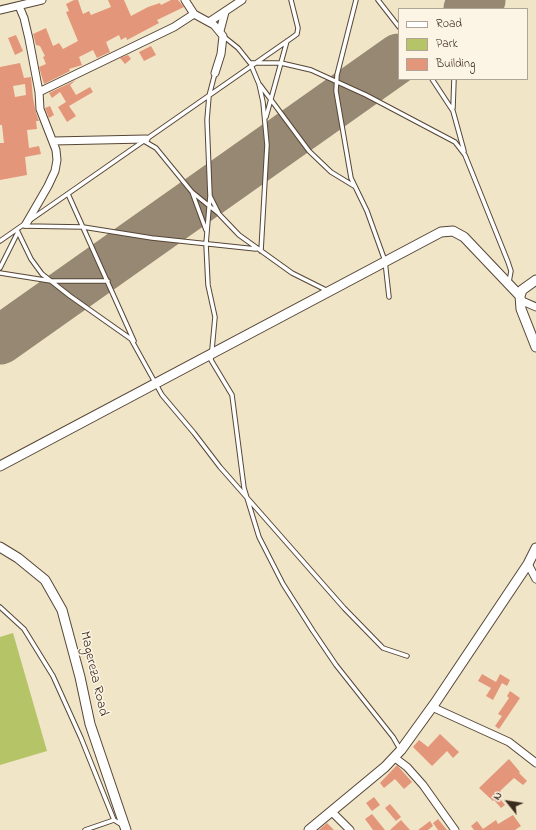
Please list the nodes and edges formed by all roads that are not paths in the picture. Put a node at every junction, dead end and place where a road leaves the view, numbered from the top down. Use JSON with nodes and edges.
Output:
{"nodes":[{"id":1,"x":42,"y":0,"type":"edge"},
{"id":2,"x":185,"y":0,"type":"edge"},
{"id":3,"x":242,"y":0,"type":"edge"},
{"id":4,"x":291,"y":0,"type":"edge"},
{"id":5,"x":356,"y":0,"type":"edge"},
{"id":6,"x":378,"y":0,"type":"edge"},
{"id":7,"x":19,"y":6,"type":"junction"},
{"id":8,"x":0,"y":10,"type":"edge"},
{"id":9,"x":225,"y":12,"type":"junction"},
{"id":10,"x":194,"y":14,"type":"junction"},
{"id":11,"x":209,"y":22,"type":"junction"},
{"id":12,"x":398,"y":26,"type":"edge"},
{"id":13,"x":221,"y":34,"type":"junction"},
{"id":14,"x":287,"y":41,"type":"junction"},
{"id":15,"x":281,"y":63,"type":"junction"},
{"id":16,"x":252,"y":64,"type":"junction"},
{"id":17,"x":215,"y":73,"type":"joint"},
{"id":18,"x":433,"y":80,"type":"edge"},
{"id":19,"x":454,"y":80,"type":"edge"},
{"id":20,"x":336,"y":81,"type":"junction"},
{"id":21,"x":259,"y":84,"type":"junction"},
{"id":22,"x":39,"y":92,"type":"junction"},
{"id":23,"x":209,"y":96,"type":"junction"},
{"id":24,"x":272,"y":99,"type":"junction"},
{"id":25,"x":453,"y":112,"type":"junction"},
{"id":26,"x":266,"y":119,"type":"junction"},
{"id":27,"x":145,"y":140,"type":"junction"},
{"id":28,"x":53,"y":141,"type":"junction"},
{"id":29,"x":465,"y":156,"type":"junction"},
{"id":30,"x":354,"y":186,"type":"junction"},
{"id":31,"x":192,"y":192,"type":"junction"},
{"id":32,"x":68,"y":194,"type":"junction"},
{"id":33,"x":210,"y":196,"type":"junction"},
{"id":34,"x":209,"y":207,"type":"junction"},
{"id":35,"x":218,"y":214,"type":"junction"},
{"id":36,"x":24,"y":225,"type":"junction"},
{"id":37,"x":83,"y":227,"type":"junction"},
{"id":38,"x":17,"y":231,"type":"junction"},
{"id":39,"x":206,"y":231,"type":"junction"},
{"id":40,"x":0,"y":241,"type":"edge"},
{"id":41,"x":206,"y":244,"type":"junction"},
{"id":42,"x":260,"y":250,"type":"junction"},
{"id":43,"x":385,"y":261,"type":"junction"},
{"id":44,"x":0,"y":268,"type":"edge"},
{"id":45,"x":0,"y":273,"type":"edge"},
{"id":46,"x":536,"y":280,"type":"edge"},
{"id":47,"x":51,"y":281,"type":"junction"},
{"id":48,"x":108,"y":281,"type":"junction"},
{"id":49,"x":509,"y":283,"type":"junction"},
{"id":50,"x":329,"y":292,"type":"junction"},
{"id":51,"x":389,"y":297,"type":"dead end"},
{"id":52,"x":520,"y":298,"type":"junction"},
{"id":53,"x":536,"y":307,"type":"edge"},
{"id":54,"x":135,"y":344,"type":"junction"},
{"id":55,"x":536,"y":347,"type":"edge"},
{"id":56,"x":211,"y":354,"type":"junction"},
{"id":57,"x":156,"y":383,"type":"junction"},
{"id":58,"x":0,"y":466,"type":"edge"},
{"id":59,"x":247,"y":498,"type":"junction"},
{"id":60,"x":0,"y":547,"type":"edge"},
{"id":61,"x":536,"y":548,"type":"edge"},
{"id":62,"x":528,"y":564,"type":"junction"},
{"id":63,"x":536,"y":579,"type":"edge"},
{"id":64,"x":0,"y":607,"type":"edge"},
{"id":65,"x":407,"y":656,"type":"dead end"},
{"id":66,"x":432,"y":707,"type":"junction"},
{"id":67,"x":398,"y":754,"type":"junction"},
{"id":68,"x":536,"y":763,"type":"edge"},
{"id":69,"x":332,"y":812,"type":"junction"},
{"id":70,"x":114,"y":820,"type":"junction"},
{"id":71,"x":124,"y":828,"type":"edge"},
{"id":72,"x":85,"y":830,"type":"edge"},
{"id":73,"x":309,"y":830,"type":"edge"},
{"id":74,"x":350,"y":830,"type":"edge"},
{"id":75,"x":455,"y":830,"type":"edge"}],
"edges":[{"from":1,"to":7,"type":"street"},
{"from":2,"to":10,"type":"street"},
{"from":3,"to":9,"type":"street"},
{"from":4,"to":14,"type":"lane"},
{"from":5,"to":20,"type":"lane"},
{"from":6,"to":12,"type":"lane"},
{"from":7,"to":8,"type":"street"},
{"from":7,"to":22,"type":"street"},
{"from":9,"to":11,"type":"street"},
{"from":9,"to":13,"type":"street"},
{"from":10,"to":11,"type":"street"},
{"from":10,"to":22,"type":"street"},
{"from":11,"to":13,"type":"street"},
{"from":13,"to":16,"type":"lane"},
{"from":13,"to":17,"type":"street"},
{"from":14,"to":15,"type":"lane"},
{"from":14,"to":16,"type":"lane"},
{"from":15,"to":16,"type":"lane"},
{"from":15,"to":20,"type":"lane"},
{"from":15,"to":24,"type":"lane"},
{"from":16,"to":21,"type":"lane"},
{"from":16,"to":23,"type":"lane"},
{"from":17,"to":23,"type":"lane"},
{"from":18,"to":25,"type":"lane"},
{"from":19,"to":25,"type":"lane"},
{"from":20,"to":29,"type":"lane"},
{"from":20,"to":30,"type":"lane"},
{"from":21,"to":24,"type":"lane"},
{"from":21,"to":26,"type":"lane"},
{"from":22,"to":28,"type":"street"},
{"from":23,"to":27,"type":"lane"},
{"from":23,"to":33,"type":"lane"},
{"from":24,"to":26,"type":"lane"},
{"from":24,"to":30,"type":"lane"},
{"from":25,"to":29,"type":"lane"},
{"from":26,"to":42,"type":"lane"},
{"from":27,"to":28,"type":"street"},
{"from":27,"to":31,"type":"lane"},
{"from":27,"to":32,"type":"lane"},
{"from":28,"to":36,"type":"street"},
{"from":29,"to":49,"type":"lane"},
{"from":30,"to":43,"type":"lane"},
{"from":31,"to":34,"type":"lane"},
{"from":31,"to":39,"type":"lane"},
{"from":32,"to":36,"type":"lane"},
{"from":32,"to":37,"type":"lane"},
{"from":33,"to":34,"type":"lane"},
{"from":33,"to":35,"type":"lane"},
{"from":34,"to":35,"type":"lane"},
{"from":34,"to":39,"type":"lane"},
{"from":35,"to":42,"type":"lane"},
{"from":36,"to":37,"type":"lane"},
{"from":36,"to":38,"type":"lane"},
{"from":37,"to":41,"type":"lane"},
{"from":37,"to":48,"type":"lane"},
{"from":38,"to":40,"type":"lane"},
{"from":38,"to":44,"type":"lane"},
{"from":38,"to":47,"type":"lane"},
{"from":39,"to":41,"type":"lane"},
{"from":41,"to":42,"type":"lane"},
{"from":41,"to":56,"type":"lane"},
{"from":42,"to":50,"type":"lane"},
{"from":43,"to":49,"type":"street"},
{"from":43,"to":50,"type":"street"},
{"from":43,"to":51,"type":"lane"},
{"from":45,"to":47,"type":"lane"},
{"from":46,"to":52,"type":"street"},
{"from":47,"to":48,"type":"lane"},
{"from":47,"to":54,"type":"lane"},
{"from":48,"to":54,"type":"lane"},
{"from":49,"to":52,"type":"street"},
{"from":50,"to":56,"type":"street"},
{"from":52,"to":53,"type":"street"},
{"from":52,"to":55,"type":"street"},
{"from":54,"to":57,"type":"lane"},
{"from":56,"to":57,"type":"street"},
{"from":56,"to":59,"type":"lane"},
{"from":57,"to":58,"type":"street"},
{"from":57,"to":59,"type":"lane"},
{"from":59,"to":65,"type":"lane"},
{"from":59,"to":67,"type":"lane"},
{"from":60,"to":71,"type":"street","name":"Magereza Road"},
{"from":61,"to":62,"type":"street"},
{"from":62,"to":63,"type":"street"},
{"from":62,"to":66,"type":"street"},
{"from":64,"to":70,"type":"lane"},
{"from":66,"to":67,"type":"street"},
{"from":66,"to":68,"type":"street"},
{"from":67,"to":69,"type":"street"},
{"from":67,"to":75,"type":"street"},
{"from":69,"to":73,"type":"street"},
{"from":69,"to":74,"type":"street"},
{"from":70,"to":71,"type":"lane"},
{"from":70,"to":72,"type":"lane"}]}
